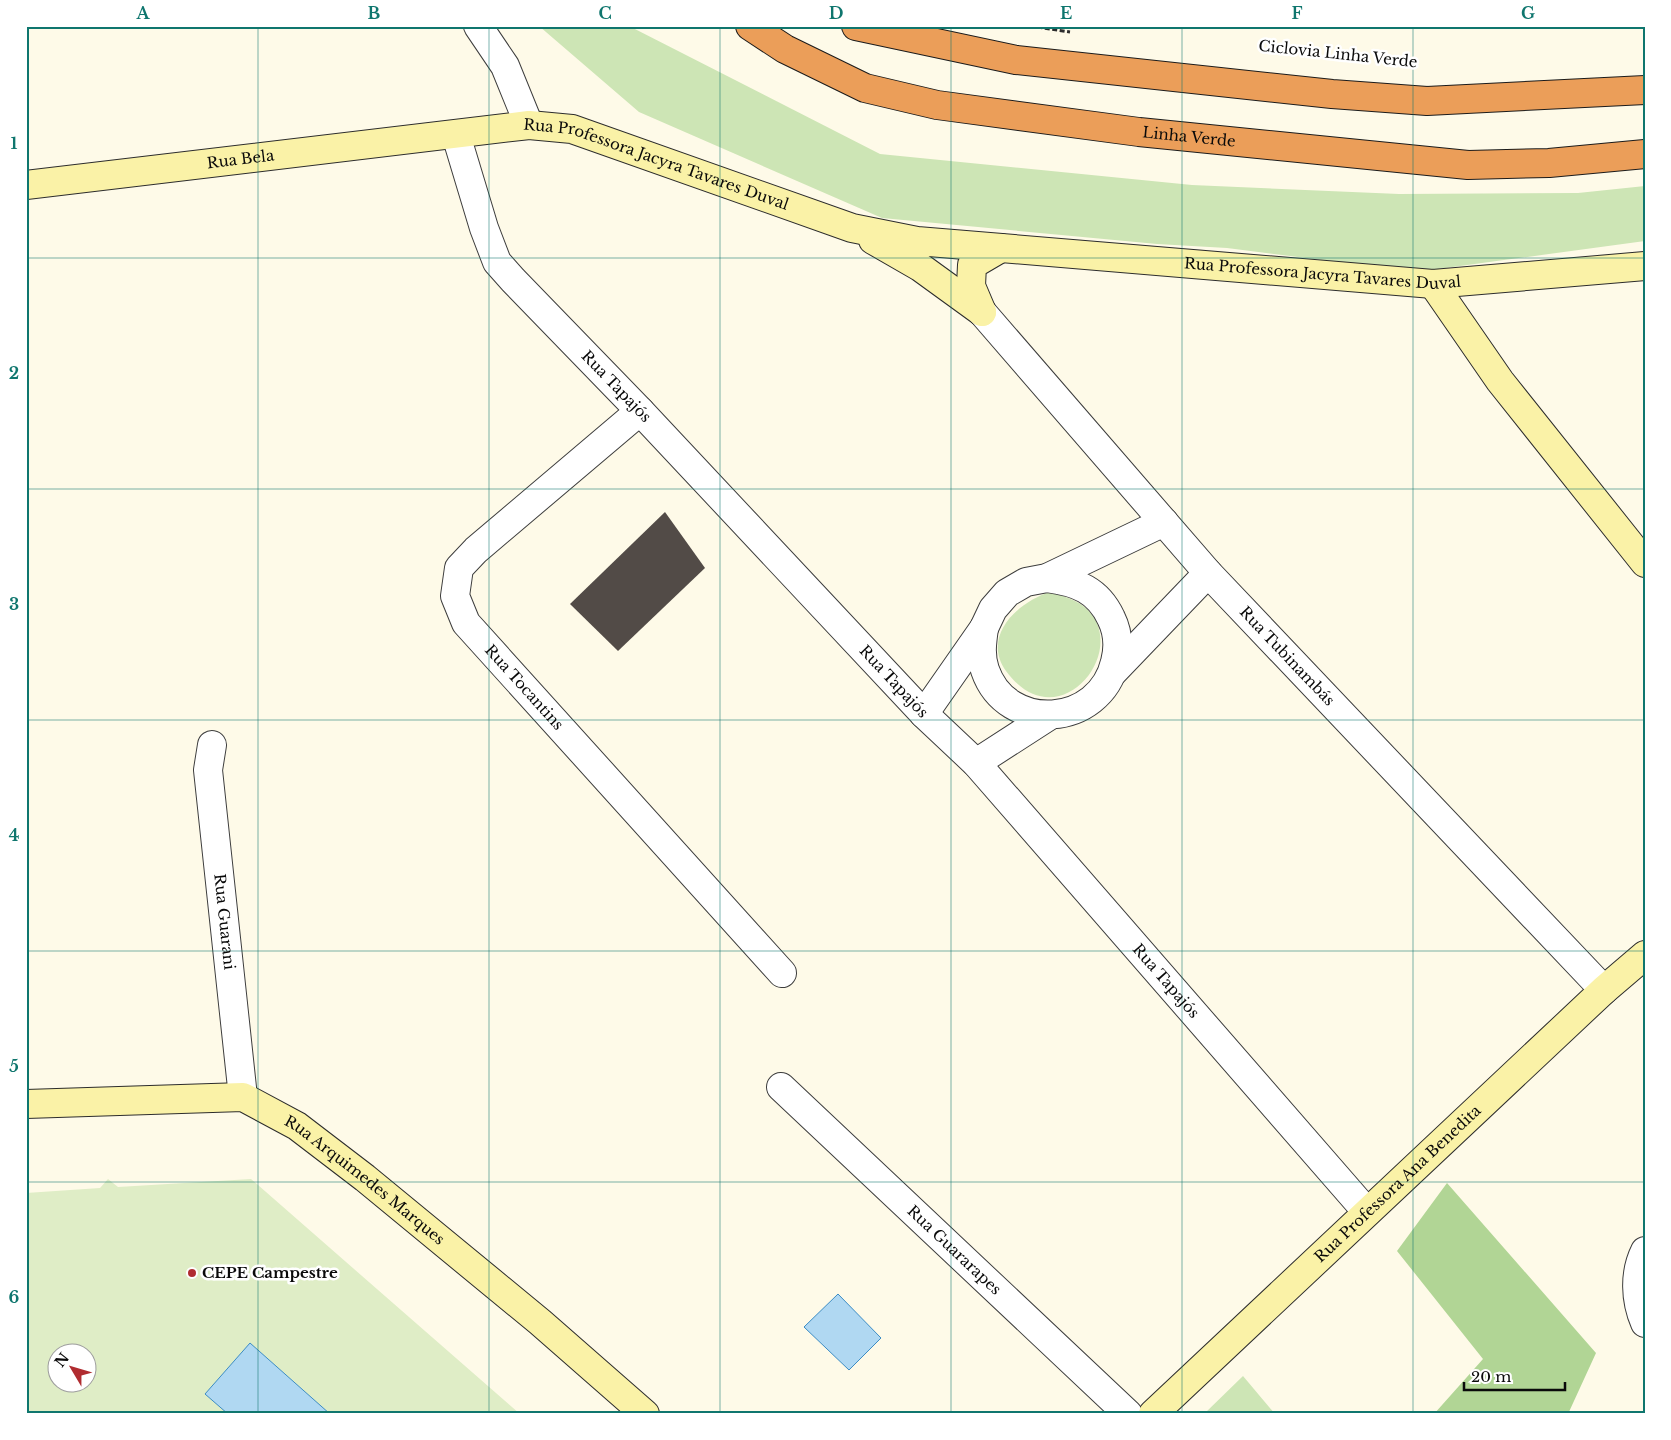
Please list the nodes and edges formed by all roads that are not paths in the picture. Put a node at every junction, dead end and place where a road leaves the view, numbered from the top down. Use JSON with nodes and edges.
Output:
{"nodes":[{"id":1,"x":478,"y":26,"type":"edge"},
{"id":2,"x":750,"y":26,"type":"edge"},
{"id":3,"x":856,"y":26,"type":"edge"},
{"id":4,"x":1645,"y":90,"type":"edge"},
{"id":5,"x":529,"y":125,"type":"junction"},
{"id":6,"x":456,"y":135,"type":"junction"},
{"id":7,"x":1645,"y":154,"type":"edge"},
{"id":8,"x":26,"y":185,"type":"edge"},
{"id":9,"x":852,"y":228,"type":"junction"},
{"id":10,"x":1001,"y":248,"type":"junction"},
{"id":11,"x":1645,"y":266,"type":"edge"},
{"id":12,"x":1433,"y":284,"type":"junction"},
{"id":13,"x":982,"y":312,"type":"junction"},
{"id":14,"x":640,"y":411,"type":"junction"},
{"id":15,"x":1164,"y":522,"type":"junction"},
{"id":16,"x":1645,"y":562,"type":"edge"},
{"id":17,"x":1208,"y":573,"type":"junction"},
{"id":18,"x":1048,"y":578,"type":"junction"},
{"id":19,"x":984,"y":628,"type":"junction"},
{"id":20,"x":1113,"y":672,"type":"junction"},
{"id":21,"x":924,"y":714,"type":"junction"},
{"id":22,"x":1049,"y":716,"type":"junction"},
{"id":23,"x":212,"y":745,"type":"dead end"},
{"id":24,"x":976,"y":763,"type":"junction"},
{"id":25,"x":1645,"y":955,"type":"edge"},
{"id":26,"x":782,"y":973,"type":"dead end"},
{"id":27,"x":1604,"y":990,"type":"junction"},
{"id":28,"x":781,"y":1087,"type":"dead end"},
{"id":29,"x":243,"y":1097,"type":"junction"},
{"id":30,"x":26,"y":1104,"type":"edge"},
{"id":31,"x":1367,"y":1212,"type":"junction"},
{"id":32,"x":1645,"y":1251,"type":"edge"},
{"id":33,"x":1645,"y":1322,"type":"edge"},
{"id":34,"x":645,"y":1414,"type":"edge"},
{"id":35,"x":1128,"y":1414,"type":"edge"},
{"id":36,"x":1153,"y":1414,"type":"edge"}],
"edges":[{"from":1,"to":5,"type":"street"},
{"from":2,"to":7,"type":"highway","name":"Linha Verde"},
{"from":3,"to":4,"type":"highway"},
{"from":5,"to":6,"type":"street","name":"Rua Professora Jacyra Tavares Duval"},
{"from":5,"to":9,"type":"street","name":"Rua Professora Jacyra Tavares Duval"},
{"from":6,"to":8,"type":"street","name":"Rua Bela"},
{"from":6,"to":14,"type":"street","name":"Rua Tapajós"},
{"from":9,"to":10,"type":"street","name":"Rua Professora Jacyra Tavares Duval"},
{"from":9,"to":13,"type":"street","name":"Rua Professora Jacyra Tavares Duval"},
{"from":10,"to":12,"type":"street","name":"Rua Professora Jacyra Tavares Duval"},
{"from":10,"to":13,"type":"street"},
{"from":11,"to":12,"type":"street","name":"Rua Professora Jacyra Tavares Duval"},
{"from":12,"to":16,"type":"street"},
{"from":13,"to":15,"type":"street","name":"Rua Tubinambás"},
{"from":14,"to":21,"type":"street","name":"Rua Tapajós"},
{"from":14,"to":26,"type":"street","name":"Rua Tocantins"},
{"from":15,"to":17,"type":"street","name":"Rua Tubinambás"},
{"from":15,"to":18,"type":"street"},
{"from":17,"to":20,"type":"street"},
{"from":17,"to":27,"type":"street","name":"Rua Tubinambás"},
{"from":18,"to":19,"type":"street"},
{"from":18,"to":20,"type":"street"},
{"from":19,"to":21,"type":"street"},
{"from":19,"to":22,"type":"street"},
{"from":20,"to":22,"type":"street"},
{"from":21,"to":24,"type":"street","name":"Rua Tapajós"},
{"from":22,"to":24,"type":"street"},
{"from":23,"to":29,"type":"street","name":"Rua Guarani"},
{"from":24,"to":31,"type":"street","name":"Rua Tapajós"},
{"from":25,"to":27,"type":"street","name":"Rua Professora Ana Benedita"},
{"from":27,"to":31,"type":"street","name":"Rua Professora Ana Benedita"},
{"from":28,"to":35,"type":"street","name":"Rua Guararapes"},
{"from":29,"to":30,"type":"street"},
{"from":29,"to":34,"type":"street","name":"Rua Arquimedes Marques"},
{"from":31,"to":36,"type":"street","name":"Rua Professora Ana Benedita"},
{"from":32,"to":33,"type":"street"}]}
